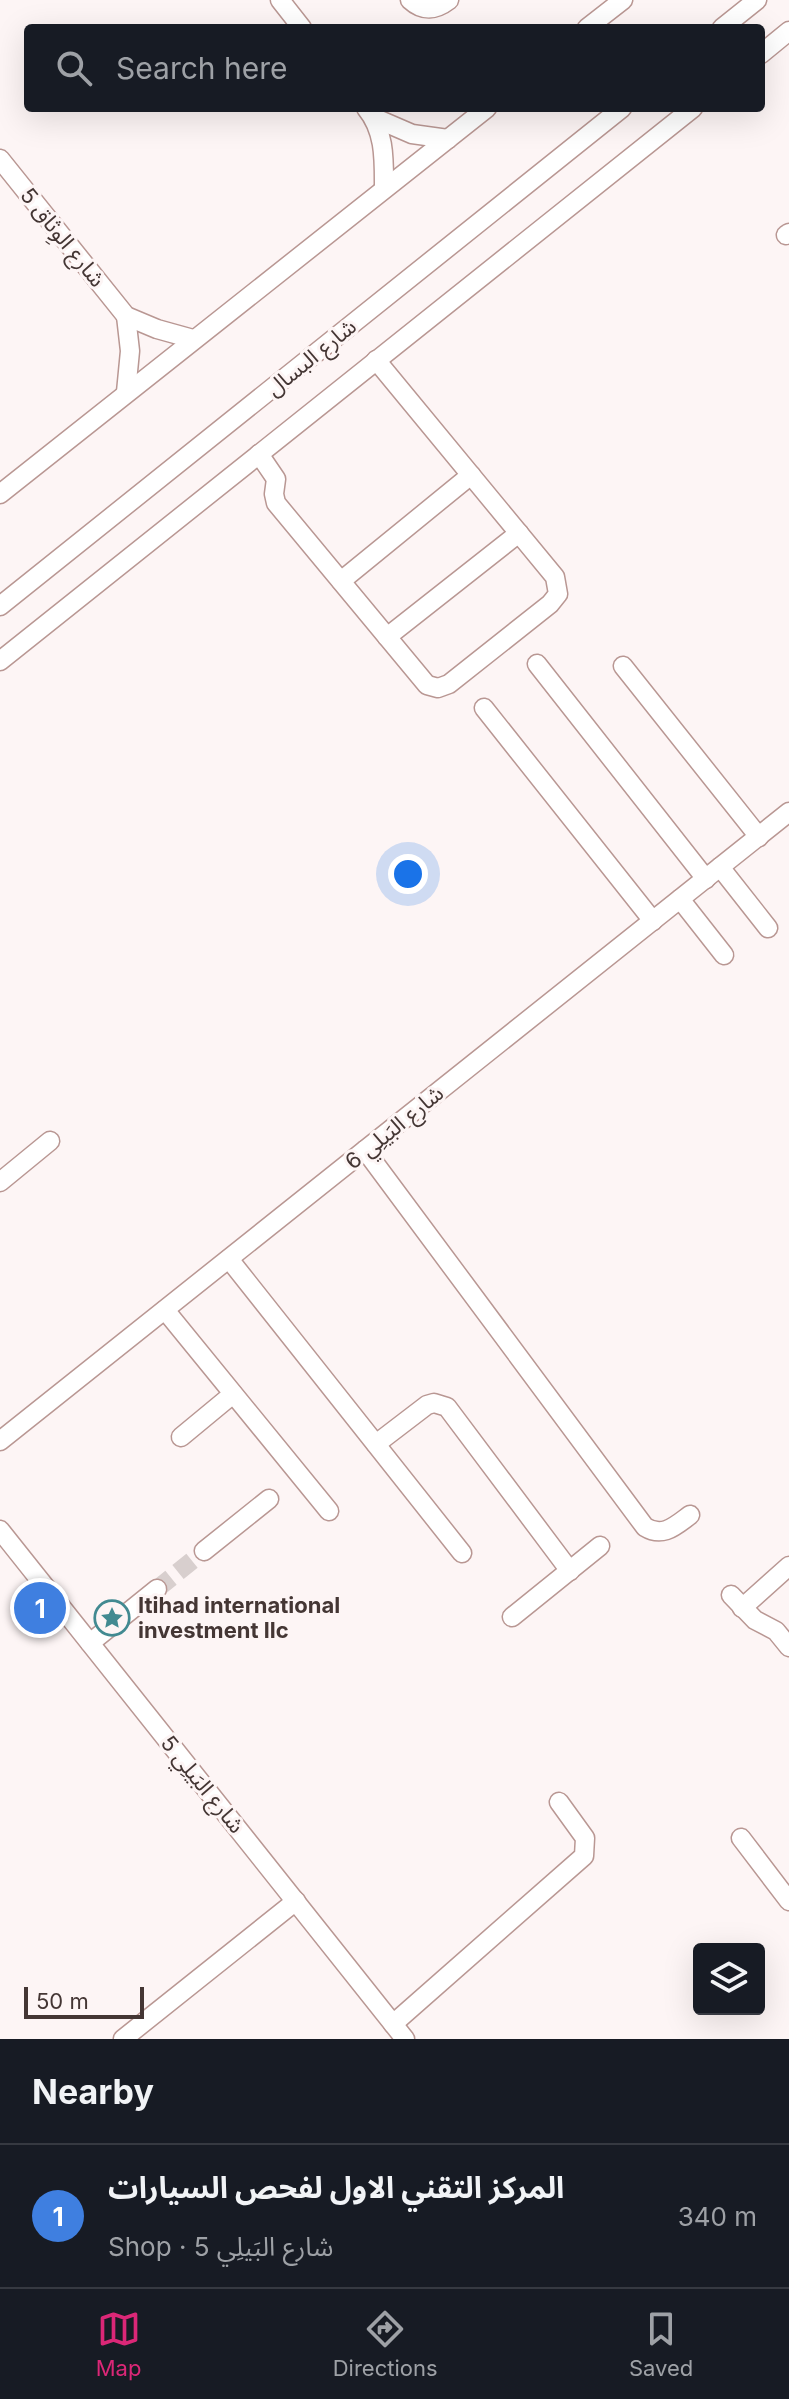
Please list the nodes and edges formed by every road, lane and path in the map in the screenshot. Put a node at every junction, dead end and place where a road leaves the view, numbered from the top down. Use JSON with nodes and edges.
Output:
{"nodes":[{"id":1,"x":280,"y":0,"type":"edge"},
{"id":2,"x":410,"y":0,"type":"edge"},
{"id":3,"x":449,"y":0,"type":"edge"},
{"id":4,"x":623,"y":0,"type":"edge"},
{"id":5,"x":757,"y":0,"type":"edge"},
{"id":6,"x":299,"y":24,"type":"edge"},
{"id":7,"x":592,"y":24,"type":"edge"},
{"id":8,"x":727,"y":24,"type":"edge"},
{"id":9,"x":789,"y":31,"type":"edge"},
{"id":10,"x":765,"y":51,"type":"edge"},
{"id":11,"x":482,"y":112,"type":"edge"},
{"id":12,"x":617,"y":112,"type":"edge"},
{"id":13,"x":688,"y":112,"type":"edge"},
{"id":14,"x":370,"y":113,"type":"edge"},
{"id":15,"x":448,"y":139,"type":"junction"},
{"id":16,"x":0,"y":159,"type":"edge"},
{"id":17,"x":384,"y":187,"type":"junction"},
{"id":18,"x":126,"y":316,"type":"junction"},
{"id":19,"x":193,"y":339,"type":"junction"},
{"id":20,"x":376,"y":360,"type":"junction"},
{"id":21,"x":126,"y":392,"type":"junction"},
{"id":22,"x":259,"y":454,"type":"junction"},
{"id":23,"x":471,"y":475,"type":"junction"},
{"id":24,"x":0,"y":494,"type":"edge"},
{"id":25,"x":519,"y":533,"type":"junction"},
{"id":26,"x":341,"y":581,"type":"junction"},
{"id":27,"x":0,"y":606,"type":"edge"},
{"id":28,"x":387,"y":637,"type":"junction"},
{"id":29,"x":0,"y":661,"type":"edge"},
{"id":30,"x":537,"y":664,"type":"dead end"},
{"id":31,"x":623,"y":666,"type":"dead end"},
{"id":32,"x":484,"y":708,"type":"dead end"},
{"id":33,"x":789,"y":812,"type":"edge"},
{"id":34,"x":759,"y":837,"type":"junction"},
{"id":35,"x":713,"y":873,"type":"junction"},
{"id":36,"x":680,"y":899,"type":"junction"},
{"id":37,"x":653,"y":921,"type":"junction"},
{"id":38,"x":768,"y":928,"type":"dead end"},
{"id":39,"x":724,"y":955,"type":"dead end"},
{"id":40,"x":50,"y":1141,"type":"dead end"},
{"id":41,"x":365,"y":1150,"type":"junction"},
{"id":42,"x":0,"y":1182,"type":"edge"},
{"id":43,"x":229,"y":1259,"type":"junction"},
{"id":44,"x":165,"y":1310,"type":"junction"},
{"id":45,"x":233,"y":1394,"type":"junction"},
{"id":46,"x":181,"y":1437,"type":"dead end"},
{"id":47,"x":0,"y":1441,"type":"edge"},
{"id":48,"x":376,"y":1444,"type":"junction"},
{"id":49,"x":269,"y":1499,"type":"dead end"},
{"id":50,"x":329,"y":1511,"type":"dead end"},
{"id":51,"x":690,"y":1515,"type":"dead end"},
{"id":52,"x":0,"y":1530,"type":"edge"},
{"id":53,"x":600,"y":1546,"type":"dead end"},
{"id":54,"x":204,"y":1551,"type":"tunnel mouth"},
{"id":55,"x":462,"y":1553,"type":"dead end"},
{"id":56,"x":789,"y":1566,"type":"edge"},
{"id":57,"x":570,"y":1571,"type":"junction"},
{"id":58,"x":157,"y":1589,"type":"tunnel mouth"},
{"id":59,"x":512,"y":1617,"type":"dead end"},
{"id":60,"x":90,"y":1643,"type":"junction"},
{"id":61,"x":789,"y":1647,"type":"edge"},
{"id":62,"x":559,"y":1802,"type":"dead end"},
{"id":63,"x":741,"y":1838,"type":"dead end"},
{"id":64,"x":296,"y":1901,"type":"junction"},
{"id":65,"x":789,"y":1901,"type":"edge"},
{"id":66,"x":393,"y":2024,"type":"junction"},
{"id":67,"x":123,"y":2039,"type":"edge"},
{"id":68,"x":405,"y":2039,"type":"edge"}],
"edges":[{"from":1,"to":6,"type":"street"},
{"from":2,"to":3,"type":"street"},
{"from":4,"to":7,"type":"street"},
{"from":5,"to":8,"type":"street"},
{"from":9,"to":10,"type":"street"},
{"from":11,"to":15,"type":"street"},
{"from":12,"to":27,"type":"street","name":"شارع البسال"},
{"from":13,"to":20,"type":"street"},
{"from":14,"to":15,"type":"street"},
{"from":14,"to":17,"type":"street"},
{"from":15,"to":17,"type":"street"},
{"from":16,"to":18,"type":"street","name":"شارع الوِثاق 5"},
{"from":17,"to":19,"type":"street"},
{"from":18,"to":19,"type":"street","name":"شارع الوِثاق 5"},
{"from":18,"to":21,"type":"street"},
{"from":19,"to":21,"type":"street"},
{"from":20,"to":22,"type":"street"},
{"from":20,"to":23,"type":"street"},
{"from":21,"to":24,"type":"street"},
{"from":22,"to":26,"type":"street"},
{"from":22,"to":29,"type":"street"},
{"from":23,"to":25,"type":"street"},
{"from":23,"to":26,"type":"street"},
{"from":25,"to":28,"type":"street"},
{"from":25,"to":28,"type":"street"},
{"from":26,"to":28,"type":"street"},
{"from":30,"to":35,"type":"street"},
{"from":31,"to":34,"type":"street"},
{"from":32,"to":37,"type":"street"},
{"from":33,"to":34,"type":"street","name":"شارع البَيلِي 6"},
{"from":34,"to":35,"type":"street","name":"شارع البَيلِي 6"},
{"from":35,"to":36,"type":"street","name":"شارع البَيلِي 6"},
{"from":35,"to":38,"type":"street"},
{"from":36,"to":37,"type":"street","name":"شارع البَيلِي 6"},
{"from":36,"to":39,"type":"street"},
{"from":37,"to":41,"type":"street","name":"شارع البَيلِي 6"},
{"from":40,"to":42,"type":"street"},
{"from":41,"to":43,"type":"street","name":"شارع البَيلِي 6"},
{"from":41,"to":51,"type":"street"},
{"from":43,"to":44,"type":"street","name":"شارع البَيلِي 6"},
{"from":43,"to":48,"type":"street"},
{"from":44,"to":45,"type":"street"},
{"from":44,"to":47,"type":"street","name":"شارع البَيلِي 6"},
{"from":45,"to":46,"type":"street"},
{"from":45,"to":50,"type":"street"},
{"from":48,"to":55,"type":"street"},
{"from":48,"to":57,"type":"street"},
{"from":49,"to":54,"type":"street"},
{"from":52,"to":60,"type":"street","name":"شارع البَيلِي 5"},
{"from":53,"to":57,"type":"street"},
{"from":56,"to":61,"type":"street"},
{"from":57,"to":59,"type":"street"},
{"from":58,"to":60,"type":"street"},
{"from":60,"to":64,"type":"street","name":"شارع البَيلِي 5"},
{"from":62,"to":66,"type":"street"},
{"from":63,"to":65,"type":"street"},
{"from":64,"to":66,"type":"street","name":"شارع البَيلِي 5"},
{"from":64,"to":67,"type":"street"},
{"from":66,"to":68,"type":"street","name":"شارع البَيلِي 5"}]}
